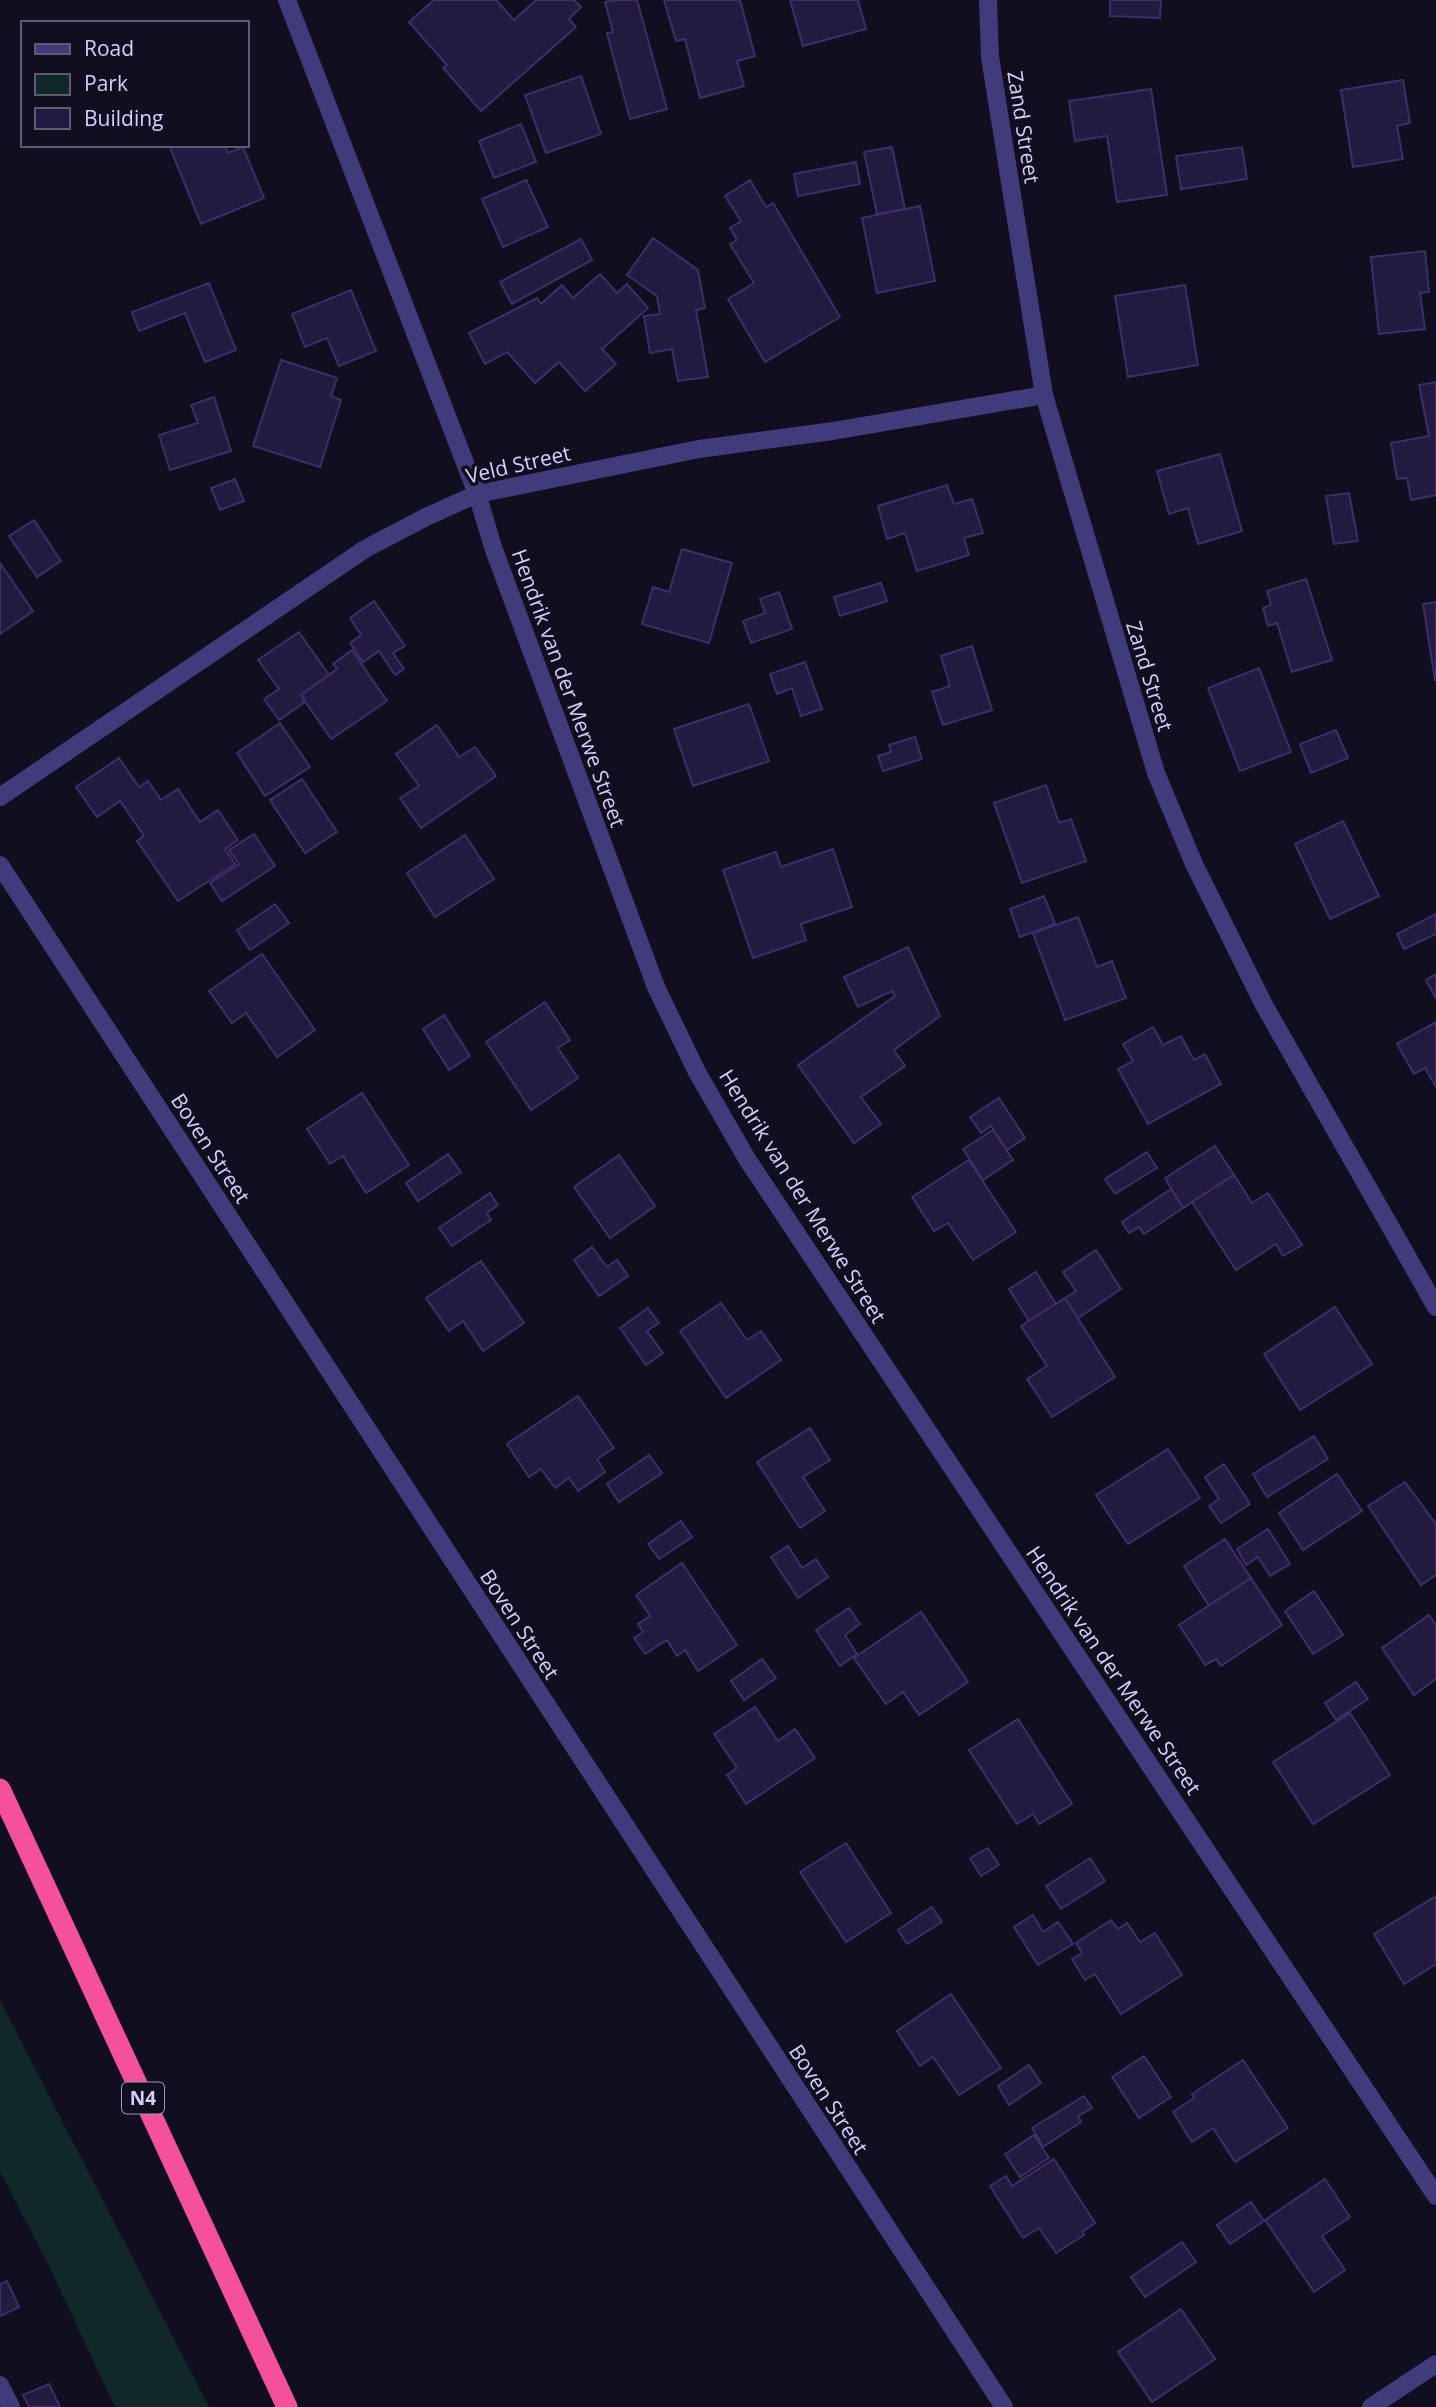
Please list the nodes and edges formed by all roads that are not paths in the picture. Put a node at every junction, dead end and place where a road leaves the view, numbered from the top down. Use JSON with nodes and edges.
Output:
{"nodes":[{"id":1,"x":287,"y":0,"type":"edge"},
{"id":2,"x":988,"y":0,"type":"edge"},
{"id":3,"x":1044,"y":395,"type":"junction"},
{"id":4,"x":477,"y":494,"type":"junction"},
{"id":5,"x":0,"y":797,"type":"edge"},
{"id":6,"x":0,"y":865,"type":"edge"},
{"id":7,"x":1436,"y":1307,"type":"edge"},
{"id":8,"x":0,"y":1789,"type":"edge"},
{"id":9,"x":1436,"y":2196,"type":"edge"},
{"id":10,"x":1436,"y":2364,"type":"edge"},
{"id":11,"x":0,"y":2385,"type":"edge"},
{"id":12,"x":11,"y":2407,"type":"edge"},
{"id":13,"x":287,"y":2407,"type":"edge"},
{"id":14,"x":1003,"y":2407,"type":"edge"},
{"id":15,"x":1371,"y":2407,"type":"edge"}],
"edges":[{"from":1,"to":4,"type":"street","name":"Hendrik van der Merwe Street"},
{"from":2,"to":3,"type":"street","name":"Zand Street"},
{"from":3,"to":4,"type":"street","name":"Veld Street"},
{"from":3,"to":7,"type":"street","name":"Zand Street"},
{"from":4,"to":5,"type":"street","name":"Veld Street"},
{"from":4,"to":9,"type":"street","name":"Hendrik van der Merwe Street"},
{"from":6,"to":14,"type":"street","name":"Boven Street"},
{"from":8,"to":13,"type":"highway","number":"N4"},
{"from":10,"to":15,"type":"street"},
{"from":11,"to":12,"type":"street"}]}
